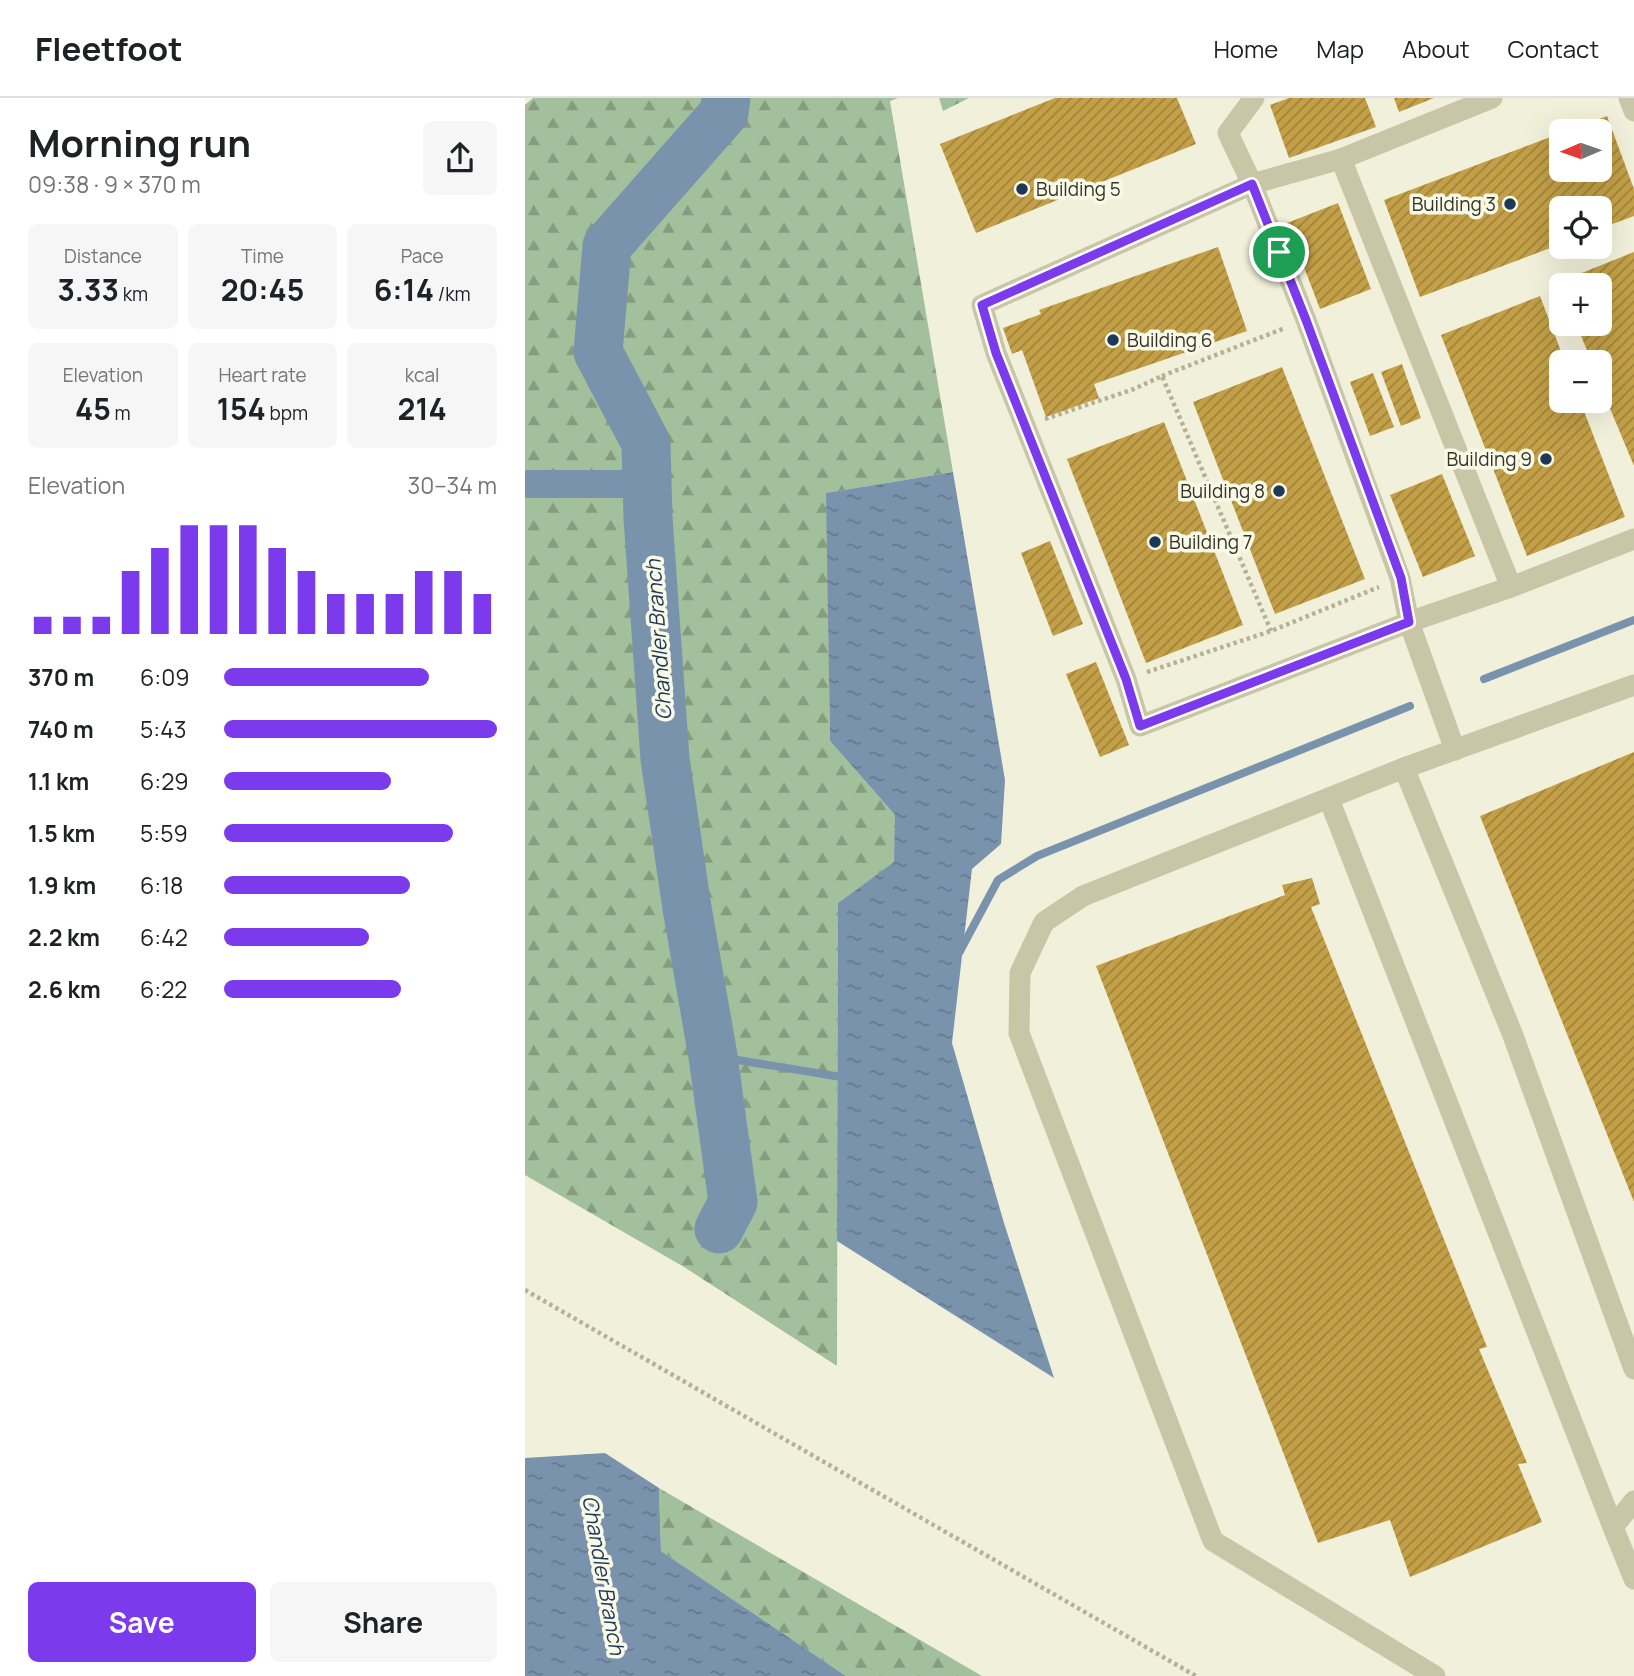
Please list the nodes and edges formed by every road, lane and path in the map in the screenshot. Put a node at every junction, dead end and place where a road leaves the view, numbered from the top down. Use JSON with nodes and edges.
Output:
{"nodes":[{"id":1,"x":1254,"y":98,"type":"edge"},
{"id":2,"x":1492,"y":98,"type":"edge"},
{"id":3,"x":1629,"y":98,"type":"edge"},
{"id":4,"x":1634,"y":111,"type":"edge"},
{"id":5,"x":1341,"y":159,"type":"junction"},
{"id":6,"x":1252,"y":184,"type":"junction"},
{"id":7,"x":1306,"y":320,"type":"junction"},
{"id":8,"x":1162,"y":376,"type":"junction"},
{"id":9,"x":1024,"y":427,"type":"junction"},
{"id":10,"x":1634,"y":539,"type":"edge"},
{"id":11,"x":1401,"y":578,"type":"junction"},
{"id":12,"x":1511,"y":587,"type":"junction"},
{"id":13,"x":1409,"y":622,"type":"junction"},
{"id":14,"x":1271,"y":631,"type":"junction"},
{"id":15,"x":1126,"y":679,"type":"junction"},
{"id":16,"x":1634,"y":685,"type":"edge"},
{"id":17,"x":1455,"y":750,"type":"junction"},
{"id":18,"x":1404,"y":768,"type":"junction"},
{"id":19,"x":1329,"y":799,"type":"junction"},
{"id":20,"x":525,"y":1290,"type":"edge"},
{"id":21,"x":1634,"y":1368,"type":"edge"},
{"id":22,"x":1634,"y":1501,"type":"edge"},
{"id":23,"x":1613,"y":1527,"type":"junction"},
{"id":24,"x":1634,"y":1579,"type":"edge"},
{"id":25,"x":1196,"y":1676,"type":"edge"},
{"id":26,"x":1435,"y":1676,"type":"edge"}],
"edges":[{"from":1,"to":6,"type":"street"},
{"from":2,"to":5,"type":"street"},
{"from":3,"to":4,"type":"street"},
{"from":5,"to":6,"type":"street"},
{"from":5,"to":12,"type":"street"},
{"from":6,"to":7,"type":"street"},
{"from":6,"to":9,"type":"street"},
{"from":7,"to":8,"type":"path"},
{"from":7,"to":11,"type":"street"},
{"from":8,"to":9,"type":"path"},
{"from":8,"to":14,"type":"path"},
{"from":9,"to":15,"type":"street"},
{"from":10,"to":12,"type":"street"},
{"from":11,"to":13,"type":"street"},
{"from":11,"to":14,"type":"path"},
{"from":12,"to":13,"type":"street"},
{"from":13,"to":15,"type":"street"},
{"from":13,"to":17,"type":"street"},
{"from":14,"to":15,"type":"path"},
{"from":16,"to":17,"type":"street"},
{"from":17,"to":18,"type":"street"},
{"from":18,"to":19,"type":"street"},
{"from":18,"to":21,"type":"street"},
{"from":19,"to":23,"type":"street"},
{"from":19,"to":26,"type":"street"},
{"from":20,"to":25,"type":"path"},
{"from":22,"to":23,"type":"street"},
{"from":23,"to":24,"type":"street"}]}
